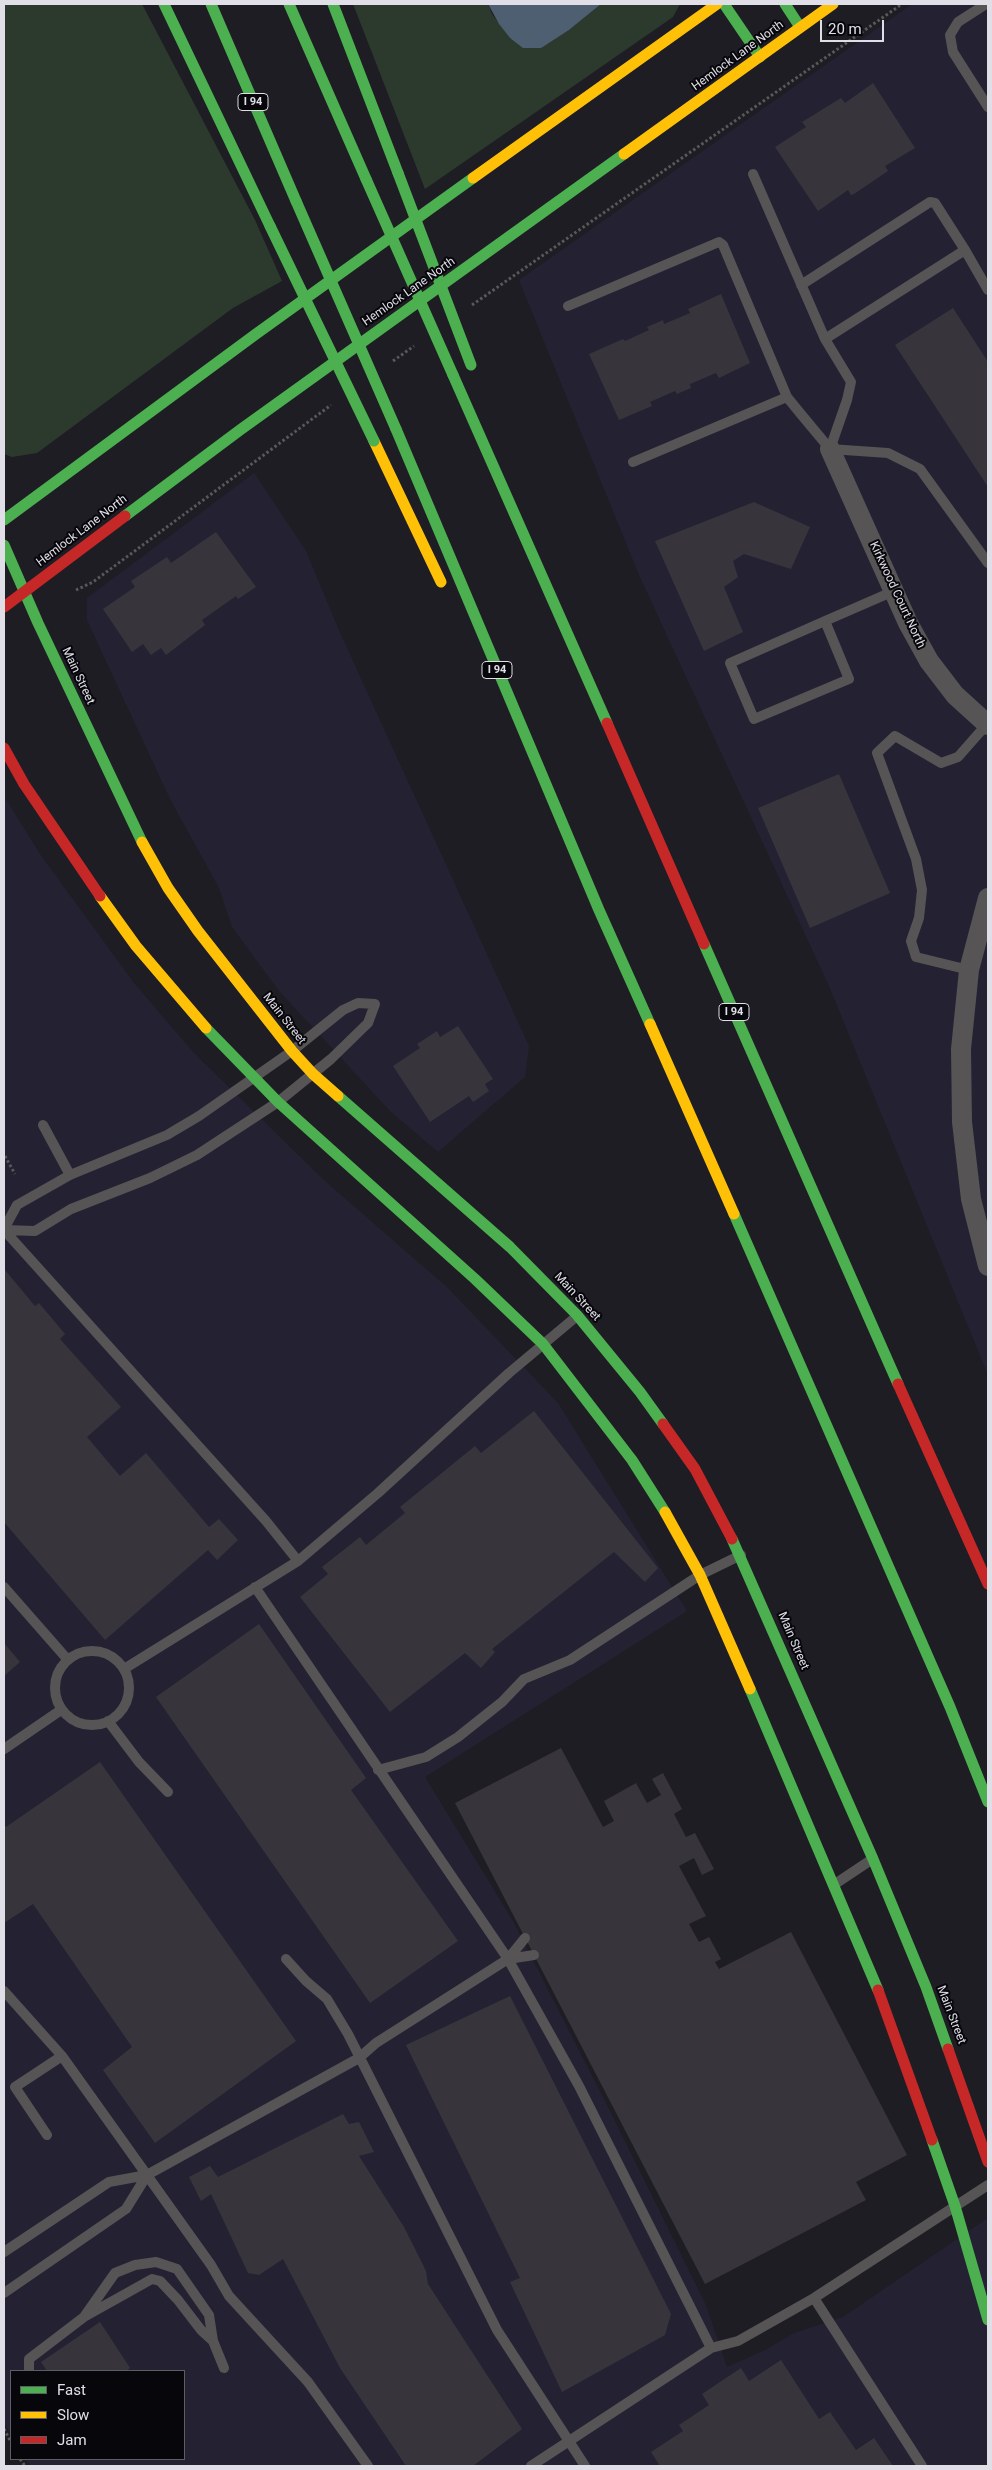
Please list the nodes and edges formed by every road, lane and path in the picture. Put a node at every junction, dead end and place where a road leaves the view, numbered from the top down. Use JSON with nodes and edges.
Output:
{"nodes":[{"id":1,"x":164,"y":4,"type":"edge"},
{"id":2,"x":211,"y":4,"type":"edge"},
{"id":3,"x":289,"y":4,"type":"edge"},
{"id":4,"x":333,"y":4,"type":"edge"},
{"id":5,"x":717,"y":4,"type":"edge"},
{"id":6,"x":724,"y":4,"type":"edge"},
{"id":7,"x":785,"y":4,"type":"edge"},
{"id":8,"x":833,"y":4,"type":"edge"},
{"id":9,"x":902,"y":4,"type":"edge"},
{"id":10,"x":986,"y":4,"type":"edge"},
{"id":11,"x":800,"y":27,"type":"junction"},
{"id":12,"x":760,"y":57,"type":"junction"},
{"id":13,"x":988,"y":107,"type":"edge"},
{"id":14,"x":753,"y":174,"type":"dead end"},
{"id":15,"x":965,"y":250,"type":"junction"},
{"id":16,"x":802,"y":285,"type":"junction"},
{"id":17,"x":988,"y":290,"type":"edge"},
{"id":18,"x":568,"y":306,"type":"dead end"},
{"id":19,"x":465,"y":310,"type":"dead end"},
{"id":20,"x":825,"y":339,"type":"junction"},
{"id":21,"x":417,"y":344,"type":"dead end"},
{"id":22,"x":386,"y":366,"type":"dead end"},
{"id":23,"x":471,"y":370,"type":"dead end"},
{"id":24,"x":475,"y":393,"type":"dead end"},
{"id":25,"x":787,"y":397,"type":"junction"},
{"id":26,"x":338,"y":400,"type":"dead end"},
{"id":27,"x":481,"y":439,"type":"junction"},
{"id":28,"x":830,"y":450,"type":"junction"},
{"id":29,"x":633,"y":462,"type":"dead end"},
{"id":30,"x":4,"y":520,"type":"edge"},
{"id":31,"x":4,"y":545,"type":"edge"},
{"id":32,"x":988,"y":563,"type":"edge"},
{"id":33,"x":24,"y":590,"type":"junction"},
{"id":34,"x":76,"y":590,"type":"dead end"},
{"id":35,"x":894,"y":591,"type":"junction"},
{"id":36,"x":446,"y":592,"type":"dead end"},
{"id":37,"x":4,"y":607,"type":"edge"},
{"id":38,"x":825,"y":621,"type":"junction"},
{"id":39,"x":493,"y":689,"type":"dead end"},
{"id":40,"x":988,"y":725,"type":"edge"},
{"id":41,"x":4,"y":748,"type":"edge"},
{"id":42,"x":988,"y":898,"type":"edge"},
{"id":43,"x":599,"y":910,"type":"junction"},
{"id":44,"x":970,"y":970,"type":"junction"},
{"id":45,"x":292,"y":1051,"type":"junction"},
{"id":46,"x":313,"y":1074,"type":"junction"},
{"id":47,"x":253,"y":1078,"type":"junction"},
{"id":48,"x":278,"y":1102,"type":"junction"},
{"id":49,"x":43,"y":1125,"type":"dead end"},
{"id":50,"x":5,"y":1156,"type":"edge"},
{"id":51,"x":15,"y":1174,"type":"dead end"},
{"id":52,"x":70,"y":1175,"type":"junction"},
{"id":53,"x":4,"y":1230,"type":"edge"},
{"id":54,"x":988,"y":1266,"type":"edge"},
{"id":55,"x":577,"y":1315,"type":"junction"},
{"id":56,"x":543,"y":1344,"type":"junction"},
{"id":57,"x":741,"y":1555,"type":"junction"},
{"id":58,"x":298,"y":1561,"type":"junction"},
{"id":59,"x":700,"y":1576,"type":"junction"},
{"id":60,"x":988,"y":1584,"type":"edge"},
{"id":61,"x":4,"y":1586,"type":"edge"},
{"id":62,"x":256,"y":1587,"type":"junction"},
{"id":63,"x":68,"y":1660,"type":"junction"},
{"id":64,"x":124,"y":1669,"type":"junction"},
{"id":65,"x":61,"y":1710,"type":"junction"},
{"id":66,"x":108,"y":1721,"type":"junction"},
{"id":67,"x":4,"y":1749,"type":"edge"},
{"id":68,"x":378,"y":1770,"type":"junction"},
{"id":69,"x":168,"y":1792,"type":"dead end"},
{"id":70,"x":988,"y":1802,"type":"edge"},
{"id":71,"x":873,"y":1859,"type":"junction"},
{"id":72,"x":834,"y":1885,"type":"junction"},
{"id":73,"x":525,"y":1938,"type":"dead end"},
{"id":74,"x":534,"y":1955,"type":"dead end"},
{"id":75,"x":286,"y":1959,"type":"dead end"},
{"id":76,"x":508,"y":1959,"type":"junction"},
{"id":77,"x":4,"y":1992,"type":"edge"},
{"id":78,"x":62,"y":2056,"type":"junction"},
{"id":79,"x":359,"y":2058,"type":"junction"},
{"id":80,"x":46,"y":2135,"type":"dead end"},
{"id":81,"x":988,"y":2162,"type":"edge"},
{"id":82,"x":147,"y":2175,"type":"junction"},
{"id":83,"x":988,"y":2185,"type":"edge"},
{"id":84,"x":955,"y":2206,"type":"junction"},
{"id":85,"x":4,"y":2252,"type":"edge"},
{"id":86,"x":4,"y":2293,"type":"edge"},
{"id":87,"x":814,"y":2298,"type":"junction"},
{"id":88,"x":84,"y":2317,"type":"junction"},
{"id":89,"x":988,"y":2320,"type":"edge"},
{"id":90,"x":213,"y":2341,"type":"junction"},
{"id":91,"x":711,"y":2348,"type":"junction"},
{"id":92,"x":224,"y":2368,"type":"dead end"},
{"id":93,"x":29,"y":2370,"type":"edge"},
{"id":94,"x":4,"y":2429,"type":"edge"},
{"id":95,"x":10,"y":2440,"type":"edge"},
{"id":96,"x":568,"y":2442,"type":"junction"},
{"id":97,"x":368,"y":2466,"type":"edge"},
{"id":98,"x":531,"y":2466,"type":"edge"},
{"id":99,"x":585,"y":2466,"type":"edge"},
{"id":100,"x":922,"y":2466,"type":"edge"}],
"edges":[{"from":1,"to":36,"type":"main road","bridge":true},
{"from":2,"to":43,"type":"main road","number":"I 94","bridge":true},
{"from":3,"to":27,"type":"main road","number":"I 94","bridge":true},
{"from":4,"to":23,"type":"main road","bridge":true},
{"from":5,"to":30,"type":"main road"},
{"from":6,"to":12,"type":"main road"},
{"from":7,"to":11,"type":"main road"},
{"from":8,"to":11,"type":"main road","name":"Hemlock Lane North"},
{"from":9,"to":19,"type":"path"},
{"from":10,"to":13,"type":"lane"},
{"from":11,"to":12,"type":"main road","name":"Hemlock Lane North"},
{"from":12,"to":33,"type":"main road","name":"Hemlock Lane North"},
{"from":14,"to":16,"type":"lane"},
{"from":15,"to":16,"type":"lane"},
{"from":15,"to":17,"type":"lane"},
{"from":15,"to":20,"type":"lane"},
{"from":16,"to":20,"type":"lane"},
{"from":18,"to":25,"type":"lane"},
{"from":20,"to":28,"type":"lane"},
{"from":21,"to":22,"type":"path"},
{"from":24,"to":27,"type":"main road"},
{"from":25,"to":28,"type":"lane"},
{"from":25,"to":29,"type":"lane"},
{"from":26,"to":34,"type":"path"},
{"from":27,"to":60,"type":"main road","number":"I 94"},
{"from":28,"to":32,"type":"lane"},
{"from":28,"to":35,"type":"street","name":"Kirkwood Court North"},
{"from":31,"to":33,"type":"main road","name":"Main Street"},
{"from":33,"to":37,"type":"main road","name":"Hemlock Lane North"},
{"from":33,"to":45,"type":"main road","name":"Main Street"},
{"from":35,"to":38,"type":"lane"},
{"from":35,"to":40,"type":"street","name":"Kirkwood Court North"},
{"from":38,"to":38,"type":"lane"},
{"from":39,"to":43,"type":"main road"},
{"from":40,"to":44,"type":"lane"},
{"from":41,"to":47,"type":"main road"},
{"from":42,"to":44,"type":"street"},
{"from":43,"to":70,"type":"main road","number":"I 94"},
{"from":44,"to":54,"type":"street"},
{"from":45,"to":46,"type":"main road","name":"Main Street"},
{"from":45,"to":46,"type":"lane"},
{"from":45,"to":47,"type":"lane"},
{"from":46,"to":48,"type":"lane"},
{"from":46,"to":55,"type":"main road","name":"Main Street"},
{"from":47,"to":48,"type":"main road"},
{"from":47,"to":52,"type":"lane"},
{"from":48,"to":53,"type":"lane"},
{"from":48,"to":56,"type":"main road"},
{"from":49,"to":52,"type":"lane"},
{"from":50,"to":51,"type":"path"},
{"from":52,"to":53,"type":"lane"},
{"from":53,"to":58,"type":"lane"},
{"from":55,"to":56,"type":"lane"},
{"from":55,"to":57,"type":"main road","name":"Main Street"},
{"from":56,"to":58,"type":"lane"},
{"from":56,"to":59,"type":"main road"},
{"from":57,"to":59,"type":"lane"},
{"from":57,"to":71,"type":"main road","name":"Main Street"},
{"from":58,"to":62,"type":"lane"},
{"from":59,"to":68,"type":"lane"},
{"from":59,"to":72,"type":"main road"},
{"from":61,"to":63,"type":"lane"},
{"from":62,"to":64,"type":"lane"},
{"from":62,"to":68,"type":"lane"},
{"from":63,"to":64,"type":"lane"},
{"from":63,"to":65,"type":"lane"},
{"from":64,"to":66,"type":"lane"},
{"from":65,"to":66,"type":"lane"},
{"from":65,"to":67,"type":"lane"},
{"from":66,"to":69,"type":"lane"},
{"from":68,"to":76,"type":"lane"},
{"from":71,"to":72,"type":"lane"},
{"from":71,"to":81,"type":"main road","name":"Main Street"},
{"from":72,"to":84,"type":"main road"},
{"from":73,"to":76,"type":"lane"},
{"from":74,"to":76,"type":"lane"},
{"from":75,"to":79,"type":"lane"},
{"from":76,"to":79,"type":"lane"},
{"from":76,"to":91,"type":"lane"},
{"from":77,"to":78,"type":"lane"},
{"from":78,"to":80,"type":"lane"},
{"from":78,"to":82,"type":"lane"},
{"from":79,"to":82,"type":"lane"},
{"from":79,"to":96,"type":"lane"},
{"from":82,"to":85,"type":"lane"},
{"from":82,"to":86,"type":"lane"},
{"from":82,"to":97,"type":"lane"},
{"from":83,"to":84,"type":"lane"},
{"from":84,"to":87,"type":"lane"},
{"from":84,"to":89,"type":"main road"},
{"from":87,"to":91,"type":"lane"},
{"from":87,"to":100,"type":"lane"},
{"from":88,"to":90,"type":"lane"},
{"from":88,"to":90,"type":"lane"},
{"from":88,"to":93,"type":"lane"},
{"from":90,"to":92,"type":"lane"},
{"from":91,"to":96,"type":"lane"},
{"from":94,"to":95,"type":"path"},
{"from":96,"to":98,"type":"lane"},
{"from":96,"to":99,"type":"lane"}]}
